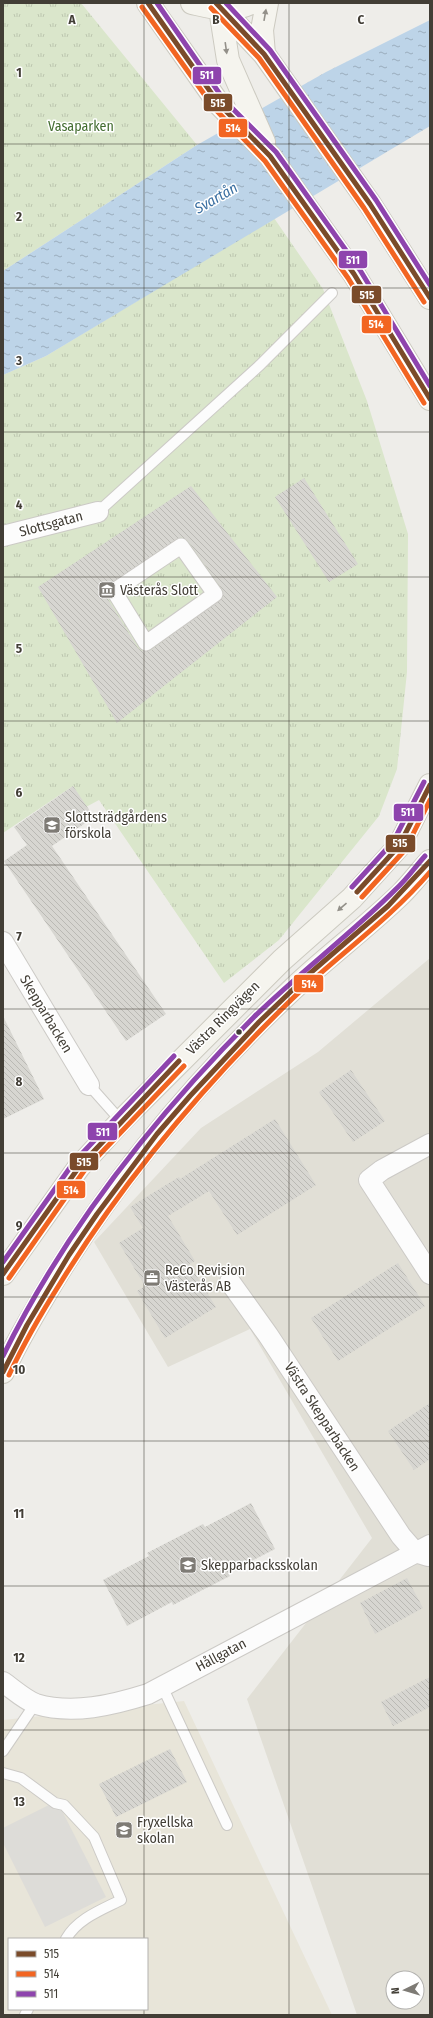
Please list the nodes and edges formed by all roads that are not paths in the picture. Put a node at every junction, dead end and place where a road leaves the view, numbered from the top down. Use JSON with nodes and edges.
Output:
{"nodes":[{"id":1,"x":148,"y":3,"type":"edge"},
{"id":2,"x":192,"y":3,"type":"edge"},
{"id":3,"x":251,"y":3,"type":"edge"},
{"id":4,"x":267,"y":3,"type":"edge"},
{"id":5,"x":220,"y":5,"type":"edge"},
{"id":6,"x":264,"y":54,"type":"junction"},
{"id":7,"x":240,"y":111,"type":"junction"},
{"id":8,"x":332,"y":293,"type":"dead end"},
{"id":9,"x":430,"y":298,"type":"edge"},
{"id":10,"x":430,"y":398,"type":"edge"},
{"id":11,"x":98,"y":512,"type":"joint"},
{"id":12,"x":3,"y":536,"type":"edge"},
{"id":13,"x":146,"y":643,"type":"joint"},
{"id":14,"x":430,"y":785,"type":"edge"},
{"id":15,"x":430,"y":861,"type":"edge"},
{"id":16,"x":4,"y":946,"type":"edge"},
{"id":17,"x":89,"y":1086,"type":"joint"},
{"id":18,"x":121,"y":1121,"type":"junction"},
{"id":19,"x":430,"y":1144,"type":"edge"},
{"id":20,"x":3,"y":1274,"type":"edge"},
{"id":21,"x":430,"y":1274,"type":"edge"},
{"id":22,"x":230,"y":1282,"type":"dead end"},
{"id":23,"x":3,"y":1372,"type":"edge"},
{"id":24,"x":425,"y":1551,"type":"edge"},
{"id":25,"x":3,"y":1682,"type":"edge"},
{"id":26,"x":162,"y":1686,"type":"junction"},
{"id":27,"x":35,"y":1704,"type":"junction"},
{"id":28,"x":3,"y":1751,"type":"edge"},
{"id":29,"x":3,"y":1773,"type":"edge"},
{"id":30,"x":227,"y":1825,"type":"dead end"},
{"id":31,"x":67,"y":1938,"type":"edge"}],
"edges":[{"from":1,"to":7,"type":"main road"},
{"from":2,"to":5,"type":"main road"},
{"from":3,"to":5,"type":"main road"},
{"from":6,"to":4,"type":"main road","one_way":true},
{"from":5,"to":6,"type":"main road"},
{"from":5,"to":7,"type":"main road","one_way":true},
{"from":6,"to":9,"type":"main road"},
{"from":7,"to":10,"type":"main road"},
{"from":8,"to":11,"type":"lane"},
{"from":11,"to":12,"type":"street","name":"Slottsgatan"},
{"from":13,"to":13,"type":"street"},
{"from":14,"to":18,"type":"main road","name":"Västra Ringvägen","one_way":true},
{"from":15,"to":23,"type":"main road","name":"Västra Ringvägen"},
{"from":16,"to":17,"type":"street","name":"Skepparbacken"},
{"from":17,"to":18,"type":"lane"},
{"from":18,"to":20,"type":"main road","name":"Västra Ringvägen"},
{"from":19,"to":21,"type":"street"},
{"from":22,"to":24,"type":"street","name":"Västra Skepparbacken"},
{"from":24,"to":26,"type":"street","name":"Hållgatan"},
{"from":25,"to":27,"type":"street","name":"Hållgatan"},
{"from":26,"to":27,"type":"street","name":"Hållgatan"},
{"from":26,"to":30,"type":"lane"},
{"from":27,"to":28,"type":"lane"},
{"from":29,"to":31,"type":"lane"}]}
